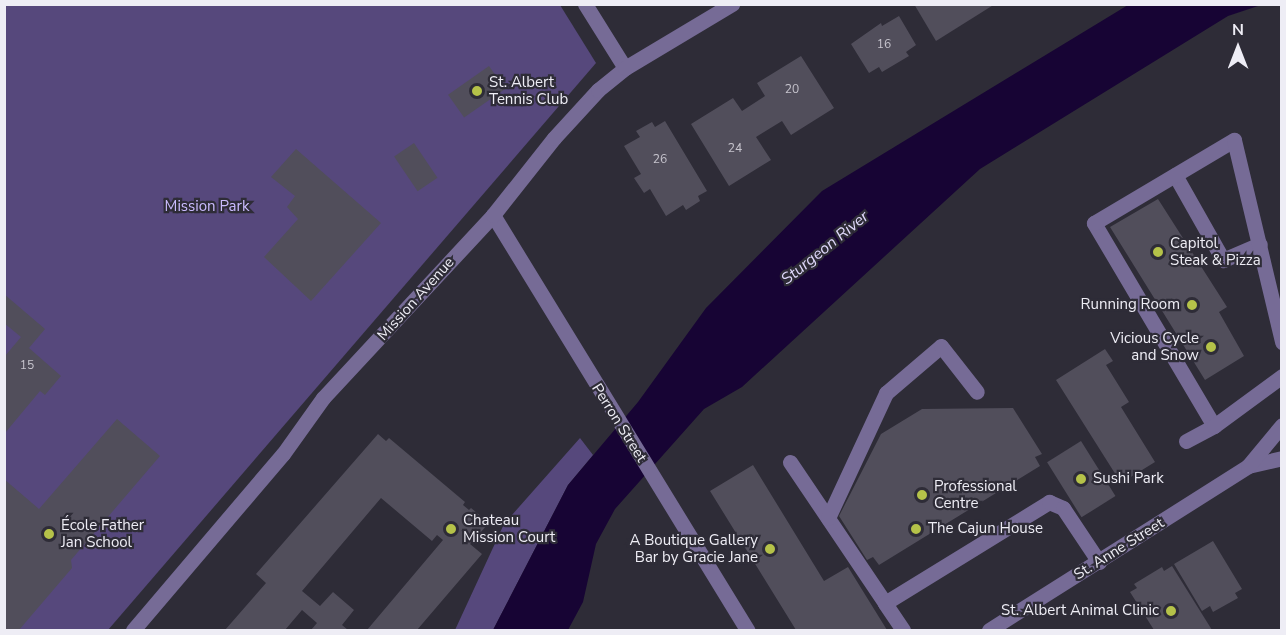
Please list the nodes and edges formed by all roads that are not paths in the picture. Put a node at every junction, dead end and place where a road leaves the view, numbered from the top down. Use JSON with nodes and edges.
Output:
{"nodes":[{"id":1,"x":585,"y":4,"type":"edge"},
{"id":2,"x":732,"y":4,"type":"edge"},
{"id":3,"x":625,"y":68,"type":"junction"},
{"id":4,"x":1175,"y":175,"type":"junction"},
{"id":5,"x":494,"y":215,"type":"junction"},
{"id":6,"x":1260,"y":244,"type":"junction"},
{"id":7,"x":1281,"y":342,"type":"edge"},
{"id":8,"x":1281,"y":376,"type":"edge"},
{"id":9,"x":977,"y":392,"type":"dead end"},
{"id":10,"x":1281,"y":425,"type":"edge"},
{"id":11,"x":1214,"y":426,"type":"junction"},
{"id":12,"x":1186,"y":441,"type":"dead end"},
{"id":13,"x":1281,"y":458,"type":"edge"},
{"id":14,"x":790,"y":462,"type":"dead end"},
{"id":15,"x":1248,"y":465,"type":"junction"},
{"id":16,"x":828,"y":518,"type":"junction"},
{"id":17,"x":1099,"y":562,"type":"junction"},
{"id":18,"x":885,"y":603,"type":"junction"},
{"id":19,"x":133,"y":630,"type":"edge"},
{"id":20,"x":747,"y":630,"type":"edge"},
{"id":21,"x":903,"y":630,"type":"edge"},
{"id":22,"x":989,"y":630,"type":"edge"}],
"edges":[{"from":1,"to":3,"type":"street"},
{"from":2,"to":3,"type":"street","name":"Mission Avenue"},
{"from":3,"to":5,"type":"street","name":"Mission Avenue"},
{"from":4,"to":6,"type":"street"},
{"from":4,"to":6,"type":"street"},
{"from":4,"to":11,"type":"street"},
{"from":5,"to":19,"type":"street","name":"Mission Avenue"},
{"from":5,"to":20,"type":"street","name":"Perron Street"},
{"from":6,"to":7,"type":"street"},
{"from":8,"to":11,"type":"street"},
{"from":9,"to":16,"type":"street"},
{"from":10,"to":15,"type":"street","name":"St. Anne Street"},
{"from":11,"to":12,"type":"street"},
{"from":13,"to":15,"type":"street","name":"St. Anne Street"},
{"from":14,"to":16,"type":"street"},
{"from":15,"to":17,"type":"street","name":"St. Anne Street"},
{"from":16,"to":18,"type":"street"},
{"from":17,"to":18,"type":"street"},
{"from":17,"to":22,"type":"street","name":"St. Anne Street"},
{"from":18,"to":21,"type":"street"}]}
